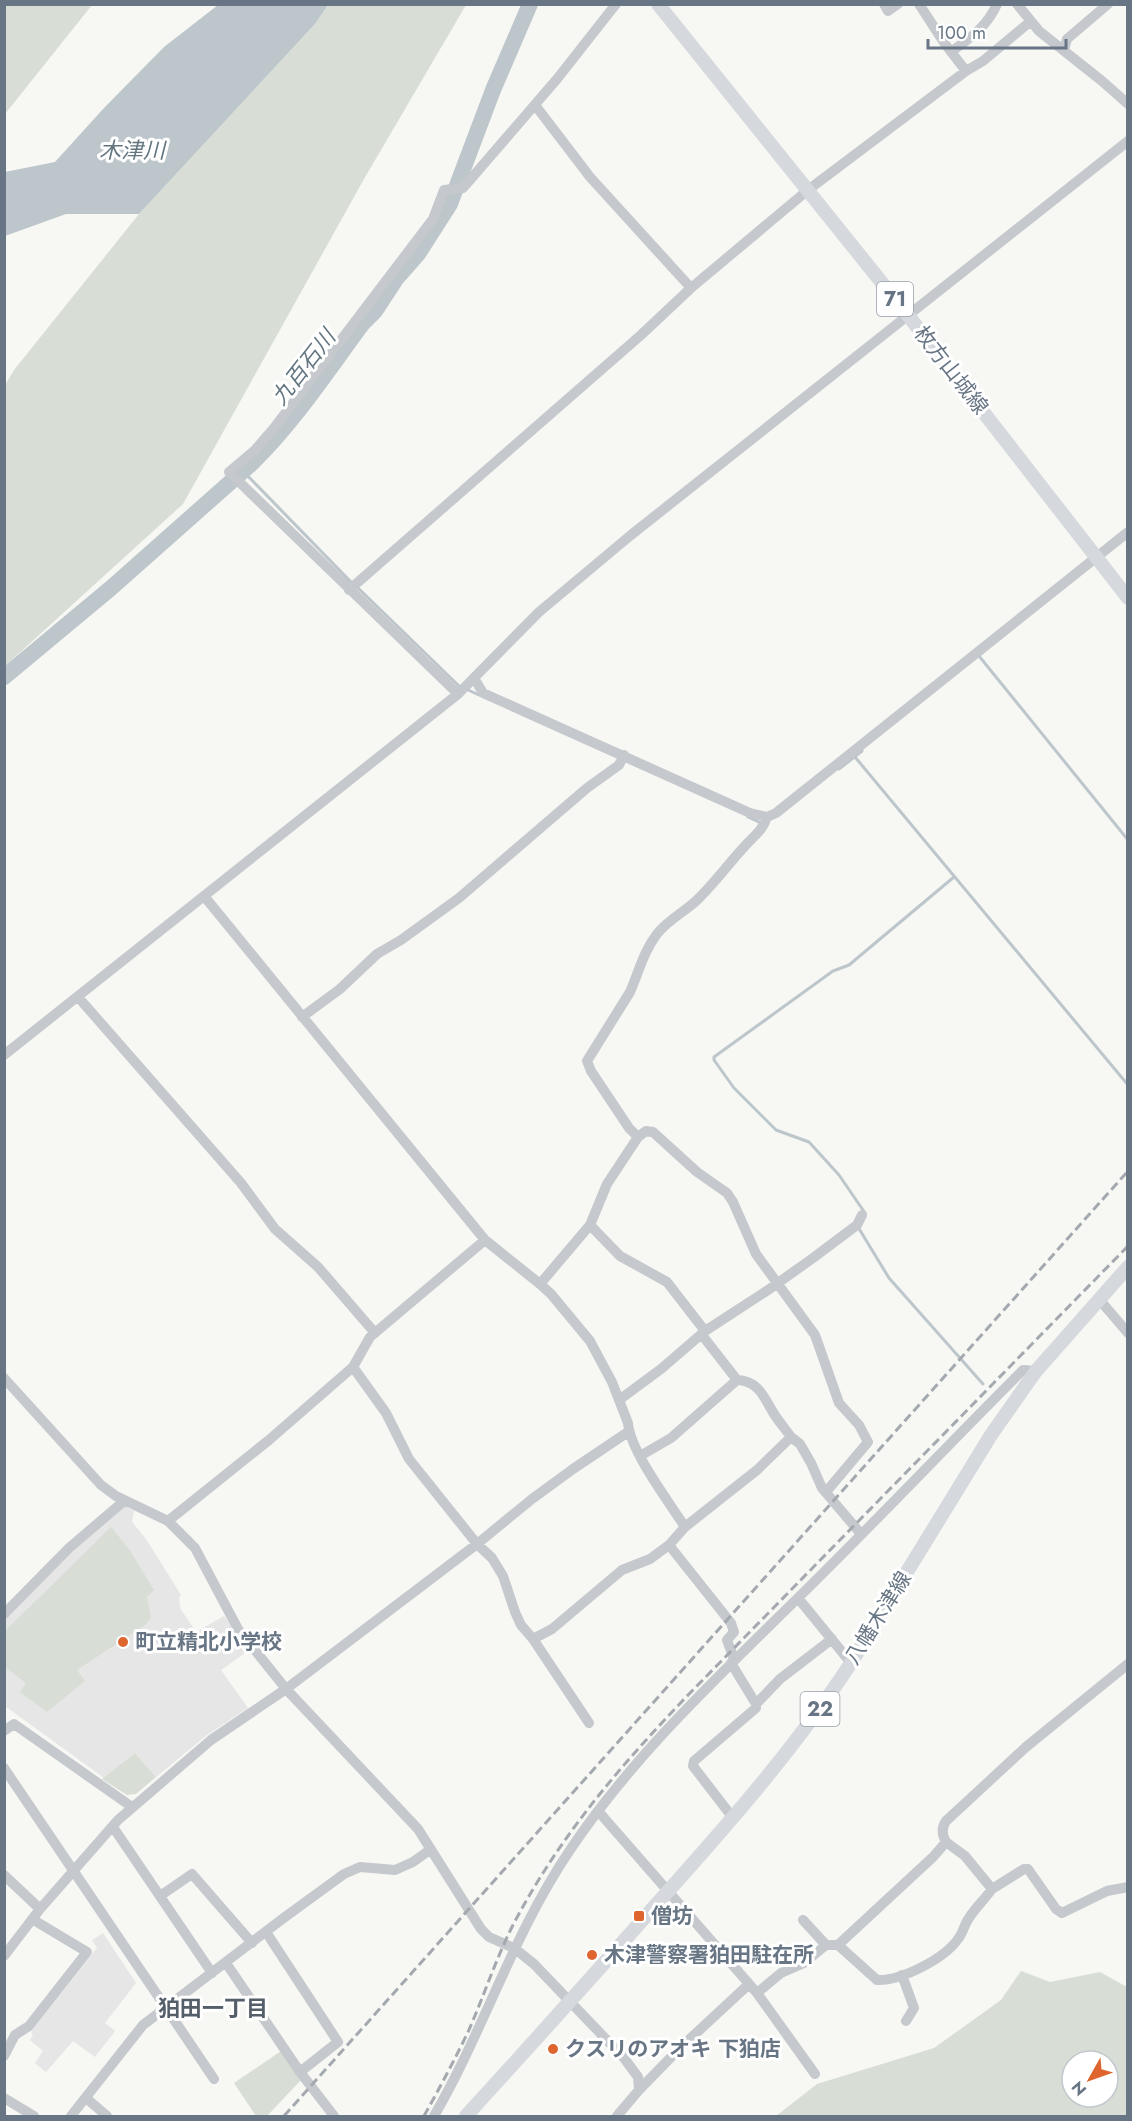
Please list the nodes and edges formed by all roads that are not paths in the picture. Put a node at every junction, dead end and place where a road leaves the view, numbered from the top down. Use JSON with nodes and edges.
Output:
{"nodes":[{"id":1,"x":616,"y":4,"type":"edge"},
{"id":2,"x":658,"y":4,"type":"edge"},
{"id":3,"x":884,"y":4,"type":"edge"},
{"id":4,"x":898,"y":4,"type":"edge"},
{"id":5,"x":919,"y":4,"type":"edge"},
{"id":6,"x":997,"y":4,"type":"edge"},
{"id":7,"x":1017,"y":4,"type":"edge"},
{"id":8,"x":1108,"y":5,"type":"edge"},
{"id":9,"x":1031,"y":21,"type":"junction"},
{"id":10,"x":1064,"y":50,"type":"junction"},
{"id":11,"x":951,"y":51,"type":"junction"},
{"id":12,"x":966,"y":71,"type":"junction"},
{"id":13,"x":535,"y":105,"type":"junction"},
{"id":14,"x":1128,"y":105,"type":"edge"},
{"id":15,"x":1128,"y":141,"type":"edge"},
{"id":16,"x":808,"y":190,"type":"junction"},
{"id":17,"x":691,"y":288,"type":"junction"},
{"id":18,"x":907,"y":314,"type":"junction"},
{"id":19,"x":1128,"y":532,"type":"edge"},
{"id":20,"x":1096,"y":557,"type":"junction"},
{"id":21,"x":350,"y":590,"type":"junction"},
{"id":22,"x":1128,"y":598,"type":"edge"},
{"id":23,"x":474,"y":678,"type":"junction"},
{"id":24,"x":458,"y":694,"type":"junction"},
{"id":25,"x":624,"y":755,"type":"junction"},
{"id":26,"x":767,"y":818,"type":"junction"},
{"id":27,"x":204,"y":896,"type":"junction"},
{"id":28,"x":78,"y":997,"type":"junction"},
{"id":29,"x":302,"y":1017,"type":"junction"},
{"id":30,"x":4,"y":1055,"type":"edge"},
{"id":31,"x":638,"y":1137,"type":"junction"},
{"id":32,"x":862,"y":1215,"type":"dead end"},
{"id":33,"x":590,"y":1225,"type":"junction"},
{"id":34,"x":485,"y":1240,"type":"junction"},
{"id":35,"x":1128,"y":1267,"type":"edge"},
{"id":36,"x":540,"y":1284,"type":"junction"},
{"id":37,"x":777,"y":1284,"type":"junction"},
{"id":38,"x":1098,"y":1298,"type":"junction"},
{"id":39,"x":375,"y":1333,"type":"junction"},
{"id":40,"x":704,"y":1333,"type":"junction"},
{"id":41,"x":1128,"y":1334,"type":"edge"},
{"id":42,"x":352,"y":1367,"type":"junction"},
{"id":43,"x":1036,"y":1371,"type":"junction"},
{"id":44,"x":4,"y":1378,"type":"edge"},
{"id":45,"x":737,"y":1380,"type":"junction"},
{"id":46,"x":619,"y":1400,"type":"junction"},
{"id":47,"x":628,"y":1432,"type":"junction"},
{"id":48,"x":791,"y":1437,"type":"junction"},
{"id":49,"x":640,"y":1456,"type":"junction"},
{"id":50,"x":826,"y":1492,"type":"junction"},
{"id":51,"x":124,"y":1501,"type":"junction"},
{"id":52,"x":168,"y":1521,"type":"junction"},
{"id":53,"x":685,"y":1527,"type":"junction"},
{"id":54,"x":861,"y":1534,"type":"junction"},
{"id":55,"x":477,"y":1544,"type":"junction"},
{"id":56,"x":669,"y":1545,"type":"junction"},
{"id":57,"x":798,"y":1598,"type":"junction"},
{"id":58,"x":4,"y":1614,"type":"edge"},
{"id":59,"x":832,"y":1639,"type":"junction"},
{"id":60,"x":533,"y":1640,"type":"junction"},
{"id":61,"x":733,"y":1661,"type":"junction"},
{"id":62,"x":851,"y":1663,"type":"junction"},
{"id":63,"x":1128,"y":1664,"type":"edge"},
{"id":64,"x":286,"y":1689,"type":"junction"},
{"id":65,"x":756,"y":1704,"type":"junction"},
{"id":66,"x":589,"y":1723,"type":"dead end"},
{"id":67,"x":4,"y":1731,"type":"edge"},
{"id":68,"x":4,"y":1768,"type":"edge"},
{"id":69,"x":132,"y":1807,"type":"junction"},
{"id":70,"x":598,"y":1811,"type":"junction"},
{"id":71,"x":733,"y":1818,"type":"junction"},
{"id":72,"x":113,"y":1827,"type":"junction"},
{"id":73,"x":946,"y":1842,"type":"junction"},
{"id":74,"x":431,"y":1849,"type":"junction"},
{"id":75,"x":74,"y":1871,"type":"junction"},
{"id":76,"x":4,"y":1875,"type":"edge"},
{"id":77,"x":1128,"y":1887,"type":"edge"},
{"id":78,"x":992,"y":1889,"type":"junction"},
{"id":79,"x":669,"y":1891,"type":"junction"},
{"id":80,"x":160,"y":1896,"type":"junction"},
{"id":81,"x":40,"y":1909,"type":"junction"},
{"id":82,"x":32,"y":1919,"type":"junction"},
{"id":83,"x":803,"y":1920,"type":"dead end"},
{"id":84,"x":266,"y":1932,"type":"junction"},
{"id":85,"x":252,"y":1943,"type":"junction"},
{"id":86,"x":832,"y":1945,"type":"junction"},
{"id":87,"x":514,"y":1948,"type":"junction"},
{"id":88,"x":4,"y":1956,"type":"edge"},
{"id":89,"x":226,"y":1963,"type":"junction"},
{"id":90,"x":212,"y":1973,"type":"junction"},
{"id":91,"x":902,"y":1975,"type":"junction"},
{"id":92,"x":748,"y":1984,"type":"junction"},
{"id":93,"x":757,"y":1993,"type":"junction"},
{"id":94,"x":569,"y":2001,"type":"junction"},
{"id":95,"x":166,"y":2008,"type":"junction"},
{"id":96,"x":906,"y":2021,"type":"dead end"},
{"id":97,"x":9,"y":2036,"type":"edge"},
{"id":98,"x":4,"y":2056,"type":"edge"},
{"id":99,"x":300,"y":2073,"type":"junction"},
{"id":100,"x":815,"y":2074,"type":"dead end"},
{"id":101,"x":214,"y":2079,"type":"dead end"},
{"id":102,"x":639,"y":2090,"type":"junction"},
{"id":103,"x":4,"y":2098,"type":"edge"},
{"id":104,"x":86,"y":2098,"type":"junction"},
{"id":105,"x":34,"y":2116,"type":"edge"},
{"id":106,"x":71,"y":2116,"type":"edge"},
{"id":107,"x":107,"y":2116,"type":"edge"},
{"id":108,"x":334,"y":2116,"type":"edge"},
{"id":109,"x":434,"y":2116,"type":"edge"},
{"id":110,"x":466,"y":2116,"type":"edge"},
{"id":111,"x":618,"y":2116,"type":"edge"}],
"edges":[{"from":1,"to":13,"type":"street"},
{"from":2,"to":16,"type":"main road","name":"枚方山城線","number":"71"},
{"from":3,"to":4,"type":"street"},
{"from":5,"to":11,"type":"street"},
{"from":6,"to":11,"type":"street"},
{"from":7,"to":9,"type":"street"},
{"from":8,"to":10,"type":"street"},
{"from":9,"to":10,"type":"street"},
{"from":9,"to":12,"type":"street"},
{"from":10,"to":14,"type":"street"},
{"from":11,"to":12,"type":"street"},
{"from":12,"to":16,"type":"street"},
{"from":13,"to":17,"type":"street"},
{"from":13,"to":21,"type":"street"},
{"from":15,"to":18,"type":"street"},
{"from":16,"to":17,"type":"street"},
{"from":16,"to":18,"type":"main road","name":"枚方山城線","number":"71"},
{"from":17,"to":21,"type":"street"},
{"from":18,"to":20,"type":"main road","name":"枚方山城線","number":"71"},
{"from":18,"to":23,"type":"street"},
{"from":19,"to":20,"type":"street"},
{"from":20,"to":22,"type":"main road","name":"枚方山城線","number":"71"},
{"from":20,"to":26,"type":"street"},
{"from":21,"to":24,"type":"street"},
{"from":23,"to":24,"type":"street"},
{"from":23,"to":25,"type":"street"},
{"from":24,"to":27,"type":"street"},
{"from":25,"to":26,"type":"street"},
{"from":25,"to":29,"type":"street"},
{"from":26,"to":31,"type":"street"},
{"from":27,"to":28,"type":"street"},
{"from":27,"to":29,"type":"street"},
{"from":28,"to":30,"type":"street"},
{"from":28,"to":39,"type":"street"},
{"from":29,"to":34,"type":"street"},
{"from":31,"to":33,"type":"street"},
{"from":31,"to":37,"type":"street"},
{"from":32,"to":37,"type":"street"},
{"from":33,"to":36,"type":"street"},
{"from":33,"to":40,"type":"street"},
{"from":34,"to":36,"type":"street"},
{"from":34,"to":39,"type":"street"},
{"from":35,"to":38,"type":"main road","name":"八幡木津線","number":"22"},
{"from":36,"to":46,"type":"street"},
{"from":37,"to":40,"type":"street"},
{"from":37,"to":50,"type":"street"},
{"from":38,"to":41,"type":"street"},
{"from":38,"to":43,"type":"main road","name":"八幡木津線","number":"22"},
{"from":39,"to":42,"type":"street"},
{"from":40,"to":45,"type":"street"},
{"from":40,"to":46,"type":"street"},
{"from":42,"to":52,"type":"street"},
{"from":42,"to":55,"type":"street"},
{"from":43,"to":54,"type":"street"},
{"from":43,"to":62,"type":"main road","name":"八幡木津線","number":"22"},
{"from":44,"to":51,"type":"street"},
{"from":45,"to":48,"type":"street"},
{"from":45,"to":49,"type":"street"},
{"from":46,"to":47,"type":"street"},
{"from":47,"to":49,"type":"street"},
{"from":47,"to":55,"type":"street"},
{"from":48,"to":50,"type":"street"},
{"from":48,"to":53,"type":"street"},
{"from":49,"to":53,"type":"street"},
{"from":50,"to":54,"type":"street"},
{"from":51,"to":52,"type":"street"},
{"from":51,"to":58,"type":"street"},
{"from":52,"to":64,"type":"street"},
{"from":53,"to":56,"type":"street"},
{"from":54,"to":57,"type":"street"},
{"from":55,"to":60,"type":"street"},
{"from":55,"to":64,"type":"street"},
{"from":56,"to":60,"type":"street"},
{"from":56,"to":61,"type":"street"},
{"from":57,"to":59,"type":"street"},
{"from":57,"to":61,"type":"street"},
{"from":59,"to":62,"type":"street"},
{"from":59,"to":65,"type":"street"},
{"from":60,"to":66,"type":"street"},
{"from":61,"to":65,"type":"street"},
{"from":61,"to":70,"type":"street"},
{"from":62,"to":71,"type":"main road","name":"八幡木津線","number":"22"},
{"from":63,"to":73,"type":"street"},
{"from":64,"to":69,"type":"street"},
{"from":64,"to":74,"type":"street"},
{"from":65,"to":71,"type":"street"},
{"from":67,"to":69,"type":"street"},
{"from":68,"to":75,"type":"street"},
{"from":69,"to":72,"type":"street"},
{"from":70,"to":79,"type":"street"},
{"from":70,"to":87,"type":"street"},
{"from":71,"to":79,"type":"main road","name":"八幡木津線","number":"22"},
{"from":72,"to":75,"type":"street"},
{"from":72,"to":80,"type":"street"},
{"from":73,"to":78,"type":"street"},
{"from":73,"to":86,"type":"street"},
{"from":74,"to":84,"type":"street"},
{"from":74,"to":87,"type":"street"},
{"from":75,"to":81,"type":"street"},
{"from":75,"to":95,"type":"street"},
{"from":76,"to":81,"type":"street"},
{"from":77,"to":78,"type":"street"},
{"from":78,"to":91,"type":"street"},
{"from":79,"to":92,"type":"street"},
{"from":79,"to":94,"type":"main road","name":"八幡木津線","number":"22"},
{"from":80,"to":85,"type":"street"},
{"from":80,"to":90,"type":"street"},
{"from":81,"to":82,"type":"street"},
{"from":82,"to":88,"type":"street"},
{"from":82,"to":97,"type":"street"},
{"from":83,"to":86,"type":"street"},
{"from":84,"to":85,"type":"street"},
{"from":84,"to":99,"type":"street"},
{"from":85,"to":89,"type":"street"},
{"from":86,"to":91,"type":"street"},
{"from":86,"to":93,"type":"street"},
{"from":87,"to":94,"type":"street"},
{"from":87,"to":109,"type":"street"},
{"from":89,"to":90,"type":"street"},
{"from":89,"to":99,"type":"street"},
{"from":90,"to":95,"type":"street"},
{"from":91,"to":96,"type":"street"},
{"from":92,"to":93,"type":"street"},
{"from":92,"to":102,"type":"street"},
{"from":93,"to":100,"type":"street"},
{"from":94,"to":102,"type":"street"},
{"from":94,"to":110,"type":"main road","name":"八幡木津線","number":"22"},
{"from":95,"to":101,"type":"street"},
{"from":95,"to":104,"type":"street"},
{"from":97,"to":98,"type":"street"},
{"from":99,"to":108,"type":"street"},
{"from":102,"to":111,"type":"street"},
{"from":103,"to":105,"type":"street"},
{"from":104,"to":106,"type":"street"},
{"from":104,"to":107,"type":"street"}]}
